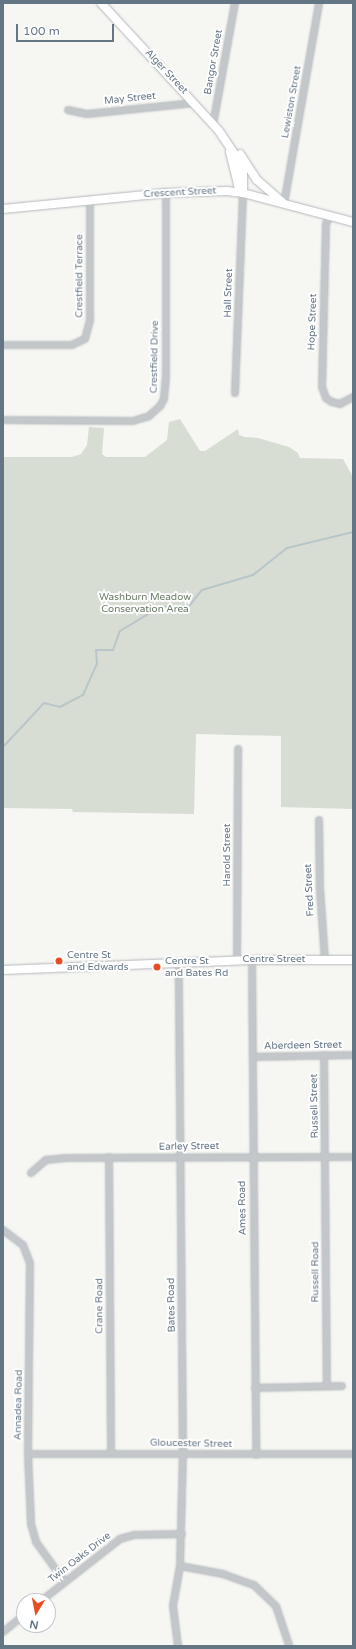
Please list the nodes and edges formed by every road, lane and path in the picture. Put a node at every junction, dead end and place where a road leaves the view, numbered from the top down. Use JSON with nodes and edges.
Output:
{"nodes":[{"id":1,"x":101,"y":3,"type":"edge"},
{"id":2,"x":234,"y":3,"type":"edge"},
{"id":3,"x":319,"y":3,"type":"edge"},
{"id":4,"x":194,"y":102,"type":"junction"},
{"id":5,"x":68,"y":110,"type":"dead end"},
{"id":6,"x":213,"y":125,"type":"junction"},
{"id":7,"x":227,"y":143,"type":"junction"},
{"id":8,"x":166,"y":193,"type":"junction"},
{"id":9,"x":244,"y":193,"type":"junction"},
{"id":10,"x":90,"y":200,"type":"junction"},
{"id":11,"x":284,"y":204,"type":"junction"},
{"id":12,"x":3,"y":210,"type":"edge"},
{"id":13,"x":330,"y":216,"type":"junction"},
{"id":14,"x":353,"y":222,"type":"edge"},
{"id":15,"x":3,"y":345,"type":"edge"},
{"id":16,"x":235,"y":393,"type":"dead end"},
{"id":17,"x":353,"y":397,"type":"edge"},
{"id":18,"x":3,"y":420,"type":"edge"},
{"id":19,"x":238,"y":749,"type":"dead end"},
{"id":20,"x":319,"y":820,"type":"dead end"},
{"id":21,"x":237,"y":960,"type":"junction"},
{"id":22,"x":252,"y":960,"type":"junction"},
{"id":23,"x":325,"y":960,"type":"junction"},
{"id":24,"x":353,"y":960,"type":"edge"},
{"id":25,"x":179,"y":963,"type":"junction"},
{"id":26,"x":3,"y":970,"type":"edge"},
{"id":27,"x":324,"y":1055,"type":"junction"},
{"id":28,"x":353,"y":1055,"type":"edge"},
{"id":29,"x":253,"y":1057,"type":"junction"},
{"id":30,"x":253,"y":1156,"type":"junction"},
{"id":31,"x":109,"y":1157,"type":"junction"},
{"id":32,"x":180,"y":1157,"type":"junction"},
{"id":33,"x":326,"y":1157,"type":"junction"},
{"id":34,"x":353,"y":1157,"type":"edge"},
{"id":35,"x":31,"y":1173,"type":"dead end"},
{"id":36,"x":3,"y":1230,"type":"edge"},
{"id":37,"x":327,"y":1386,"type":"junction"},
{"id":38,"x":342,"y":1386,"type":"dead end"},
{"id":39,"x":255,"y":1388,"type":"junction"},
{"id":40,"x":183,"y":1453,"type":"junction"},
{"id":41,"x":28,"y":1454,"type":"junction"},
{"id":42,"x":111,"y":1454,"type":"junction"},
{"id":43,"x":353,"y":1454,"type":"edge"},
{"id":44,"x":256,"y":1455,"type":"junction"},
{"id":45,"x":182,"y":1534,"type":"junction"},
{"id":46,"x":180,"y":1566,"type":"junction"},
{"id":47,"x":65,"y":1582,"type":"junction"},
{"id":48,"x":51,"y":1593,"type":"edge"},
{"id":49,"x":16,"y":1621,"type":"edge"},
{"id":50,"x":3,"y":1632,"type":"edge"},
{"id":51,"x":289,"y":1645,"type":"dead end"},
{"id":52,"x":178,"y":1646,"type":"edge"}],
"edges":[{"from":1,"to":4,"type":"main road","name":"Alger Street"},
{"from":2,"to":6,"type":"street","name":"Bangor Street"},
{"from":3,"to":11,"type":"street","name":"Lewiston Street"},
{"from":4,"to":5,"type":"street","name":"May Street"},
{"from":4,"to":6,"type":"main road","name":"Alger Street"},
{"from":6,"to":7,"type":"main road","name":"Alger Street"},
{"from":7,"to":9,"type":"main road","name":"Alger Street"},
{"from":7,"to":11,"type":"main road"},
{"from":8,"to":9,"type":"main road","name":"Crescent Street"},
{"from":8,"to":10,"type":"main road","name":"Crescent Street"},
{"from":8,"to":18,"type":"street","name":"Crestfield Drive"},
{"from":9,"to":11,"type":"main road","name":"Crescent Street"},
{"from":9,"to":16,"type":"street","name":"Hall Street"},
{"from":10,"to":12,"type":"main road","name":"Crescent Street"},
{"from":10,"to":15,"type":"street","name":"Crestfield Terrace"},
{"from":11,"to":13,"type":"main road","name":"Crescent Street"},
{"from":13,"to":14,"type":"main road","name":"Crescent Street"},
{"from":13,"to":17,"type":"street","name":"Hope Street"},
{"from":19,"to":21,"type":"street","name":"Harold Street"},
{"from":20,"to":23,"type":"street","name":"Fred Street"},
{"from":21,"to":22,"type":"main road","name":"Centre Street"},
{"from":21,"to":25,"type":"main road","name":"Centre Street"},
{"from":22,"to":23,"type":"main road","name":"Centre Street"},
{"from":22,"to":29,"type":"street","name":"Ames Road"},
{"from":23,"to":24,"type":"main road","name":"Centre Street"},
{"from":25,"to":26,"type":"main road","name":"Centre Street"},
{"from":25,"to":32,"type":"street","name":"Bates Road"},
{"from":27,"to":28,"type":"street","name":"Aberdeen Street"},
{"from":27,"to":29,"type":"street","name":"Aberdeen Street"},
{"from":27,"to":33,"type":"street","name":"Russell Street"},
{"from":29,"to":30,"type":"street","name":"Ames Road"},
{"from":30,"to":32,"type":"street","name":"Earley Street"},
{"from":30,"to":33,"type":"street","name":"Earley Street"},
{"from":30,"to":39,"type":"street","name":"Ames Road"},
{"from":31,"to":32,"type":"street","name":"Earley Street"},
{"from":31,"to":35,"type":"street","name":"Earley Street"},
{"from":31,"to":42,"type":"street","name":"Crane Road"},
{"from":32,"to":40,"type":"street","name":"Bates Road"},
{"from":33,"to":34,"type":"street","name":"Earley Street"},
{"from":33,"to":37,"type":"street","name":"Russell Road"},
{"from":36,"to":41,"type":"street","name":"Annadea Road"},
{"from":37,"to":38,"type":"street"},
{"from":37,"to":39,"type":"street"},
{"from":39,"to":44,"type":"street","name":"Ames Road"},
{"from":40,"to":42,"type":"street","name":"Gloucester Street"},
{"from":40,"to":44,"type":"street","name":"Gloucester Street"},
{"from":40,"to":45,"type":"street","name":"Bates Road"},
{"from":41,"to":42,"type":"street","name":"Gloucester Street"},
{"from":41,"to":47,"type":"street","name":"Annadea Road"},
{"from":43,"to":44,"type":"street","name":"Gloucester Street"},
{"from":45,"to":46,"type":"street","name":"Bates Road"},
{"from":45,"to":47,"type":"street","name":"Twin Oaks Drive"},
{"from":46,"to":51,"type":"street"},
{"from":46,"to":52,"type":"street","name":"Bates Road"},
{"from":47,"to":48,"type":"street","name":"Twin Oaks Drive"},
{"from":49,"to":50,"type":"street"}]}
